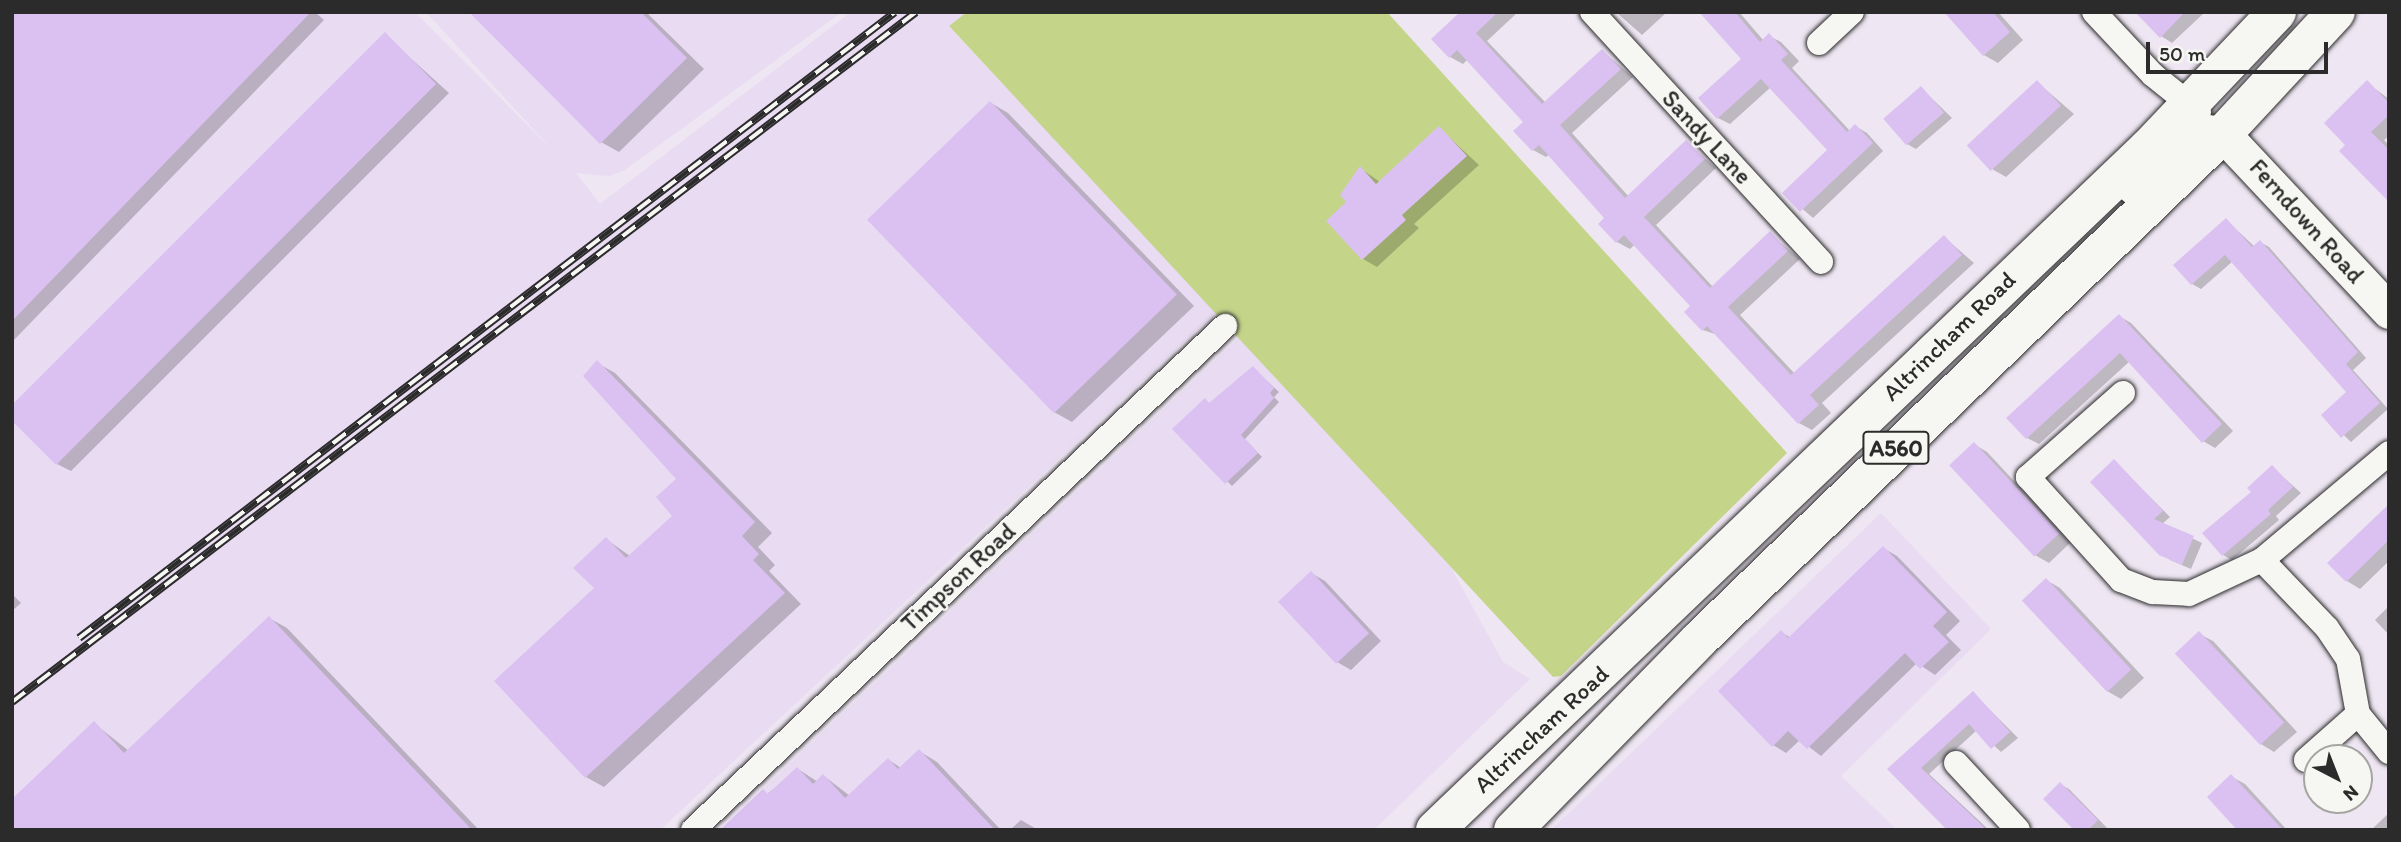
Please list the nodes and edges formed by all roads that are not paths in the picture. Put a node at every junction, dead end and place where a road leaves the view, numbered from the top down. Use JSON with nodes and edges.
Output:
{"nodes":[{"id":1,"x":1592,"y":12,"type":"edge"},
{"id":2,"x":1852,"y":12,"type":"edge"},
{"id":3,"x":2094,"y":12,"type":"edge"},
{"id":4,"x":2277,"y":12,"type":"edge"},
{"id":5,"x":2336,"y":12,"type":"edge"},
{"id":6,"x":1819,"y":43,"type":"dead end"},
{"id":7,"x":2191,"y":105,"type":"junction"},
{"id":8,"x":2223,"y":134,"type":"junction"},
{"id":9,"x":2052,"y":238,"type":"junction"},
{"id":10,"x":1821,"y":262,"type":"dead end"},
{"id":11,"x":2389,"y":311,"type":"edge"},
{"id":12,"x":1225,"y":326,"type":"dead end"},
{"id":13,"x":2123,"y":393,"type":"dead end"},
{"id":14,"x":2389,"y":453,"type":"edge"},
{"id":15,"x":2262,"y":560,"type":"junction"},
{"id":16,"x":2358,"y":715,"type":"junction"},
{"id":17,"x":2324,"y":744,"type":"edge"},
{"id":18,"x":2389,"y":752,"type":"edge"},
{"id":19,"x":1956,"y":763,"type":"dead end"},
{"id":20,"x":693,"y":830,"type":"edge"},
{"id":21,"x":1435,"y":830,"type":"edge"},
{"id":22,"x":1513,"y":830,"type":"edge"},
{"id":23,"x":2018,"y":830,"type":"edge"}],
"edges":[{"from":1,"to":10,"type":"street","name":"Sandy Lane"},
{"from":2,"to":6,"type":"street"},
{"from":3,"to":7,"type":"street"},
{"from":4,"to":7,"type":"highway","name":"Altrincham Road","number":"A560"},
{"from":5,"to":8,"type":"highway","name":"Altrincham Road","number":"A560"},
{"from":7,"to":8,"type":"street"},
{"from":7,"to":9,"type":"highway","name":"Altrincham Road","number":"A560"},
{"from":8,"to":9,"type":"main road"},
{"from":8,"to":11,"type":"main road","name":"Ferndown Road"},
{"from":8,"to":22,"type":"highway","name":"Altrincham Road","number":"A560"},
{"from":9,"to":21,"type":"highway","name":"Altrincham Road","number":"A560"},
{"from":12,"to":20,"type":"street","name":"Timpson Road"},
{"from":13,"to":15,"type":"street"},
{"from":14,"to":15,"type":"street"},
{"from":15,"to":16,"type":"street"},
{"from":16,"to":17,"type":"street"},
{"from":16,"to":18,"type":"street"},
{"from":19,"to":23,"type":"street"}]}
